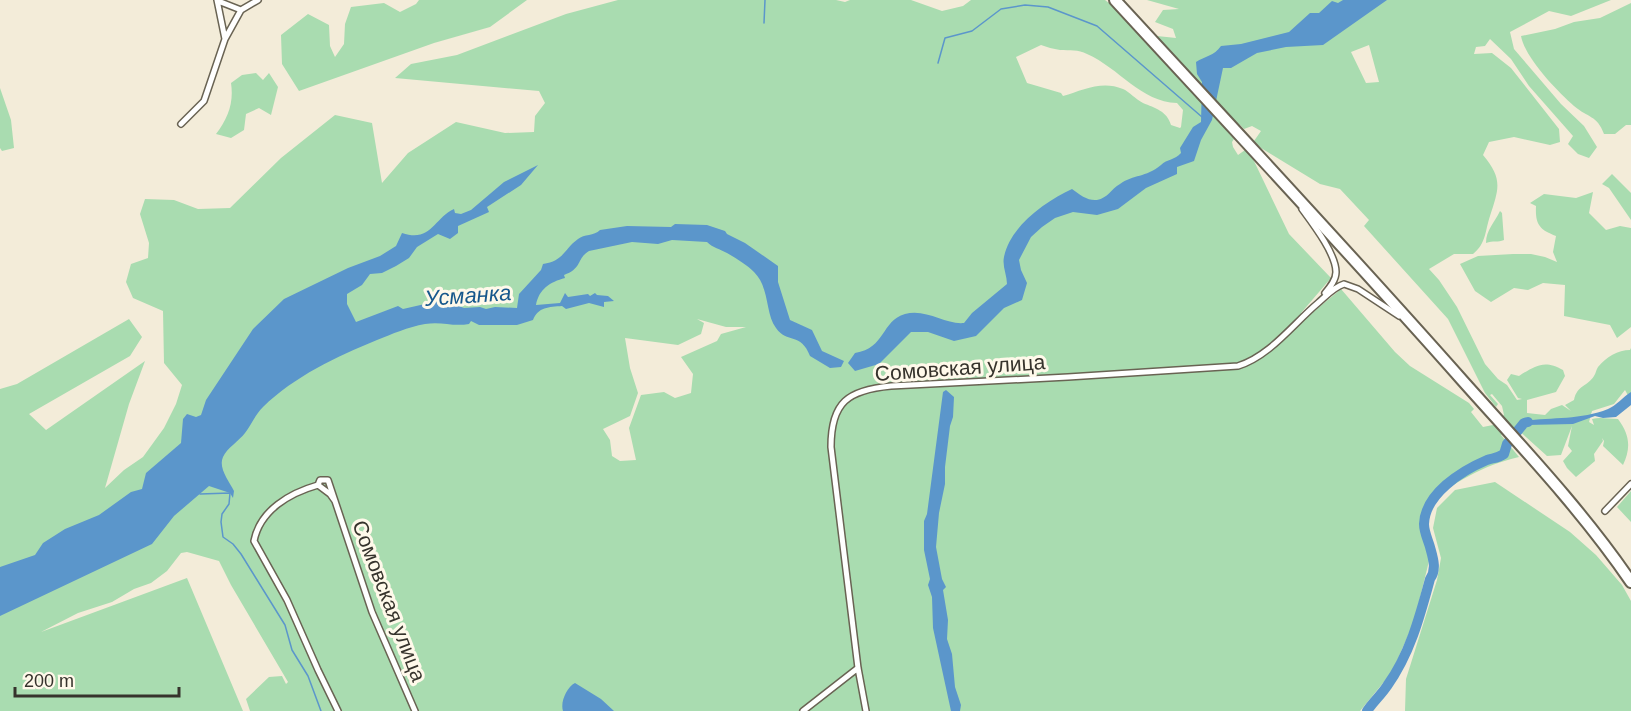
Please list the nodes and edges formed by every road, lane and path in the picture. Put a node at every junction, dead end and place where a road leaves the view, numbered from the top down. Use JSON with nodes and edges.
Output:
{"nodes":[{"id":1,"x":218,"y":0,"type":"edge"},
{"id":2,"x":258,"y":0,"type":"edge"},
{"id":3,"x":1115,"y":0,"type":"edge"},
{"id":4,"x":241,"y":10,"type":"junction"},
{"id":5,"x":225,"y":39,"type":"junction"},
{"id":6,"x":181,"y":124,"type":"dead end"},
{"id":7,"x":1288,"y":189,"type":"junction"},
{"id":8,"x":1306,"y":314,"type":"junction"},
{"id":9,"x":1415,"y":327,"type":"junction"},
{"id":10,"x":1631,"y":484,"type":"edge"},
{"id":11,"x":318,"y":485,"type":"junction"},
{"id":12,"x":335,"y":501,"type":"junction"},
{"id":13,"x":1605,"y":511,"type":"dead end"},
{"id":14,"x":1631,"y":582,"type":"edge"},
{"id":15,"x":858,"y":668,"type":"junction"},
{"id":16,"x":338,"y":711,"type":"edge"},
{"id":17,"x":415,"y":711,"type":"edge"},
{"id":18,"x":803,"y":711,"type":"edge"},
{"id":19,"x":866,"y":711,"type":"edge"}],
"edges":[{"from":1,"to":4,"type":"street"},
{"from":1,"to":5,"type":"street"},
{"from":2,"to":4,"type":"street"},
{"from":3,"to":7,"type":"highway"},
{"from":4,"to":5,"type":"street"},
{"from":5,"to":6,"type":"street"},
{"from":7,"to":8,"type":"street"},
{"from":7,"to":9,"type":"highway"},
{"from":8,"to":9,"type":"street"},
{"from":8,"to":15,"type":"street","name":"Сомовская улица"},
{"from":9,"to":14,"type":"highway"},
{"from":10,"to":13,"type":"street"},
{"from":11,"to":12,"type":"street","name":"Сомовская улица"},
{"from":11,"to":12,"type":"street","name":"Сомовская улица"},
{"from":11,"to":16,"type":"street"},
{"from":12,"to":17,"type":"street","name":"Сомовская улица"},
{"from":15,"to":18,"type":"street"},
{"from":15,"to":19,"type":"street","name":"Сомовская улица"}]}
